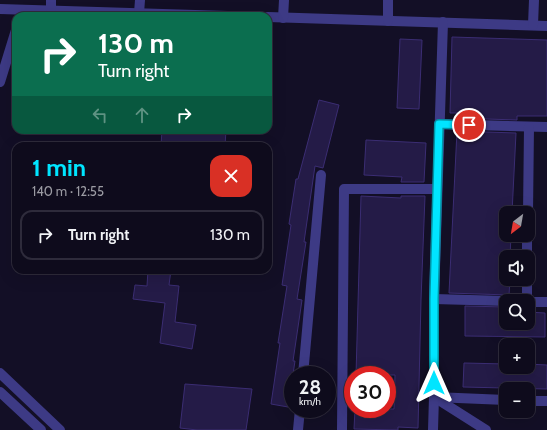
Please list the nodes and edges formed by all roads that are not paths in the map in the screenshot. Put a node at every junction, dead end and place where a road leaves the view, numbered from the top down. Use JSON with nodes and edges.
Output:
{"nodes":[{"id":1,"x":51,"y":0,"type":"edge"},
{"id":2,"x":140,"y":0,"type":"edge"},
{"id":3,"x":284,"y":0,"type":"edge"},
{"id":4,"x":388,"y":0,"type":"edge"},
{"id":5,"x":534,"y":0,"type":"edge"},
{"id":6,"x":0,"y":10,"type":"edge"},
{"id":7,"x":51,"y":10,"type":"junction"},
{"id":8,"x":14,"y":12,"type":"edge"},
{"id":9,"x":31,"y":12,"type":"edge"},
{"id":10,"x":110,"y":12,"type":"edge"},
{"id":11,"x":139,"y":12,"type":"edge"},
{"id":12,"x":272,"y":17,"type":"edge"},
{"id":13,"x":283,"y":18,"type":"junction"},
{"id":14,"x":388,"y":21,"type":"junction"},
{"id":15,"x":443,"y":22,"type":"junction"},
{"id":16,"x":533,"y":25,"type":"junction"},
{"id":17,"x":547,"y":26,"type":"edge"},
{"id":18,"x":12,"y":43,"type":"edge"},
{"id":19,"x":0,"y":82,"type":"edge"},
{"id":20,"x":439,"y":124,"type":"junction"},
{"id":21,"x":529,"y":127,"type":"junction"},
{"id":22,"x":547,"y":127,"type":"edge"},
{"id":23,"x":322,"y":175,"type":"dead end"},
{"id":24,"x":438,"y":189,"type":"junction"},
{"id":25,"x":528,"y":206,"type":"edge"},
{"id":26,"x":434,"y":299,"type":"junction"},
{"id":27,"x":499,"y":301,"type":"edge"},
{"id":28,"x":535,"y":301,"type":"edge"},
{"id":29,"x":547,"y":302,"type":"edge"},
{"id":30,"x":304,"y":366,"type":"edge"},
{"id":31,"x":3,"y":377,"type":"edge"},
{"id":32,"x":0,"y":392,"type":"edge"},
{"id":33,"x":434,"y":397,"type":"junction"},
{"id":34,"x":499,"y":400,"type":"edge"},
{"id":35,"x":535,"y":400,"type":"edge"},
{"id":36,"x":547,"y":401,"type":"edge"},
{"id":37,"x":299,"y":418,"type":"edge"},
{"id":38,"x":41,"y":430,"type":"edge"},
{"id":39,"x":60,"y":430,"type":"edge"},
{"id":40,"x":298,"y":430,"type":"edge"},
{"id":41,"x":342,"y":430,"type":"edge"},
{"id":42,"x":432,"y":430,"type":"edge"},
{"id":43,"x":486,"y":430,"type":"edge"}],
"edges":[{"from":1,"to":7,"type":"street"},
{"from":2,"to":11,"type":"street"},
{"from":3,"to":13,"type":"street"},
{"from":4,"to":14,"type":"street"},
{"from":5,"to":16,"type":"street"},
{"from":6,"to":8,"type":"street"},
{"from":7,"to":9,"type":"street"},
{"from":7,"to":10,"type":"street"},
{"from":12,"to":13,"type":"street"},
{"from":13,"to":14,"type":"street"},
{"from":14,"to":15,"type":"street"},
{"from":15,"to":16,"type":"street"},
{"from":15,"to":20,"type":"street"},
{"from":16,"to":17,"type":"street"},
{"from":18,"to":19,"type":"street"},
{"from":20,"to":21,"type":"street"},
{"from":20,"to":24,"type":"street"},
{"from":21,"to":22,"type":"street"},
{"from":21,"to":25,"type":"street"},
{"from":23,"to":30,"type":"street"},
{"from":24,"to":26,"type":"street"},
{"from":24,"to":41,"type":"street"},
{"from":26,"to":27,"type":"street"},
{"from":26,"to":33,"type":"street"},
{"from":28,"to":29,"type":"street"},
{"from":31,"to":32,"type":"street"},
{"from":31,"to":39,"type":"street"},
{"from":32,"to":38,"type":"street"},
{"from":33,"to":34,"type":"street"},
{"from":33,"to":42,"type":"street"},
{"from":33,"to":43,"type":"street"},
{"from":35,"to":36,"type":"street"},
{"from":37,"to":40,"type":"street"}]}
